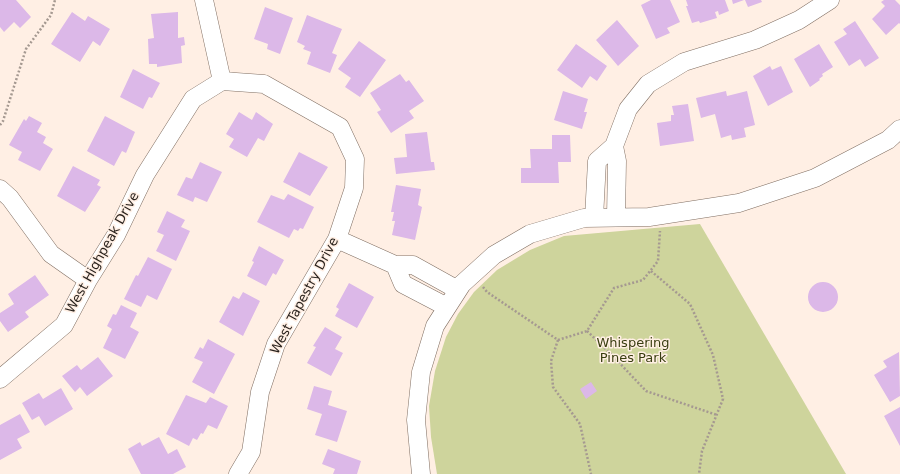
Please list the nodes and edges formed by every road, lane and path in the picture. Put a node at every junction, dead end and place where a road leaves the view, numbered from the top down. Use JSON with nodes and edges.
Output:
{"nodes":[{"id":1,"x":55,"y":0,"type":"edge"},
{"id":2,"x":204,"y":0,"type":"edge"},
{"id":3,"x":830,"y":0,"type":"edge"},
{"id":4,"x":222,"y":81,"type":"junction"},
{"id":5,"x":0,"y":125,"type":"edge"},
{"id":6,"x":900,"y":129,"type":"edge"},
{"id":7,"x":614,"y":146,"type":"junction"},
{"id":8,"x":0,"y":189,"type":"edge"},
{"id":9,"x":660,"y":215,"type":"junction"},
{"id":10,"x":616,"y":217,"type":"junction"},
{"id":11,"x":594,"y":218,"type":"junction"},
{"id":12,"x":337,"y":239,"type":"junction"},
{"id":13,"x":395,"y":265,"type":"junction"},
{"id":14,"x":651,"y":271,"type":"junction"},
{"id":15,"x":474,"y":274,"type":"junction"},
{"id":16,"x":88,"y":280,"type":"junction"},
{"id":17,"x":458,"y":290,"type":"junction"},
{"id":18,"x":446,"y":308,"type":"junction"},
{"id":19,"x":587,"y":331,"type":"junction"},
{"id":20,"x":558,"y":340,"type":"junction"},
{"id":21,"x":0,"y":378,"type":"edge"},
{"id":22,"x":717,"y":416,"type":"junction"},
{"id":23,"x":238,"y":474,"type":"edge"},
{"id":24,"x":421,"y":474,"type":"edge"},
{"id":25,"x":591,"y":474,"type":"edge"},
{"id":26,"x":699,"y":474,"type":"edge"}],
"edges":[{"from":1,"to":5,"type":"path"},
{"from":2,"to":4,"type":"street"},
{"from":3,"to":7,"type":"street"},
{"from":4,"to":12,"type":"street","name":"West Tapestry Drive"},
{"from":4,"to":16,"type":"street","name":"West Highpeak Drive"},
{"from":6,"to":9,"type":"street"},
{"from":7,"to":10,"type":"street"},
{"from":7,"to":11,"type":"street"},
{"from":8,"to":16,"type":"street"},
{"from":9,"to":10,"type":"street"},
{"from":9,"to":14,"type":"path"},
{"from":10,"to":11,"type":"street"},
{"from":11,"to":15,"type":"street"},
{"from":12,"to":13,"type":"street"},
{"from":12,"to":23,"type":"street","name":"West Tapestry Drive"},
{"from":13,"to":17,"type":"street"},
{"from":13,"to":18,"type":"street"},
{"from":14,"to":19,"type":"path"},
{"from":14,"to":22,"type":"path"},
{"from":15,"to":17,"type":"street"},
{"from":15,"to":20,"type":"path"},
{"from":16,"to":21,"type":"street","name":"West Highpeak Drive"},
{"from":17,"to":18,"type":"street"},
{"from":18,"to":24,"type":"street"},
{"from":19,"to":20,"type":"path"},
{"from":19,"to":22,"type":"path"},
{"from":20,"to":25,"type":"path"},
{"from":22,"to":26,"type":"path"}]}
